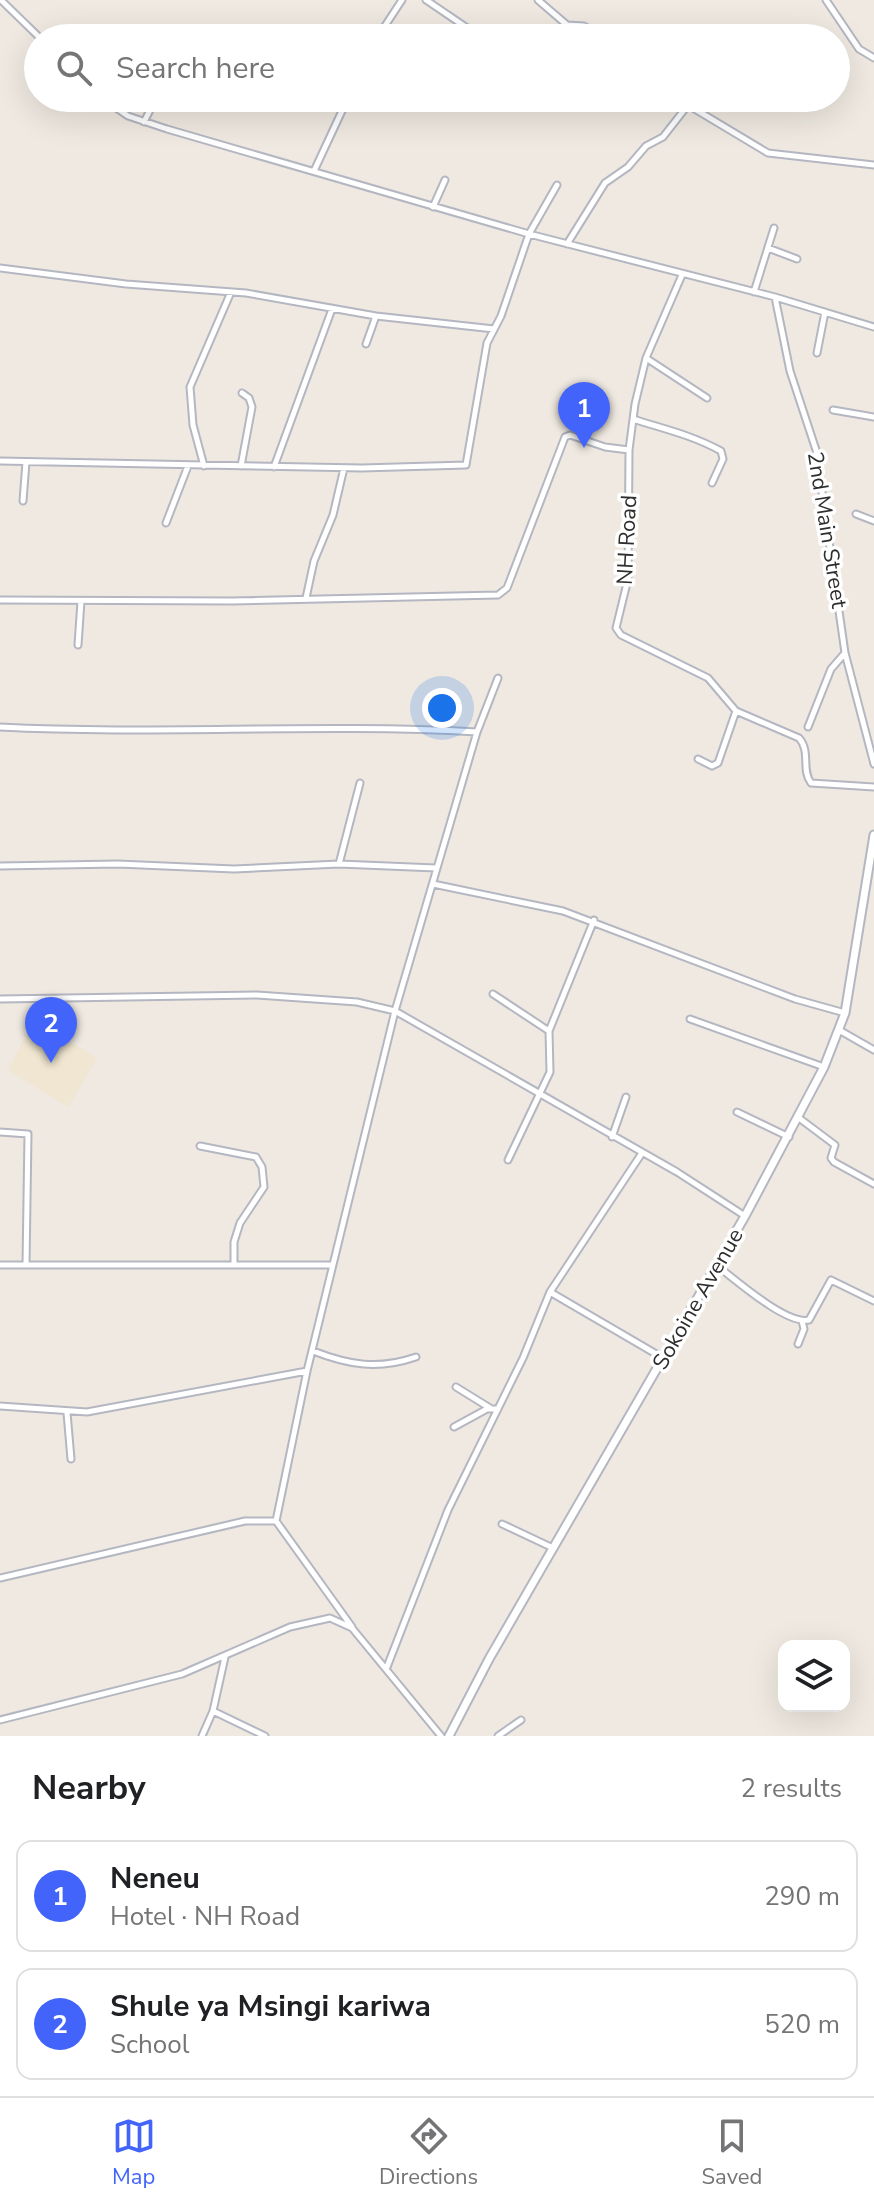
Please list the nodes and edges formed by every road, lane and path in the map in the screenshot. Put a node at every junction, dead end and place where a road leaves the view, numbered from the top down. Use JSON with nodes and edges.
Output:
{"nodes":[{"id":1,"x":1,"y":0,"type":"edge"},
{"id":2,"x":402,"y":0,"type":"edge"},
{"id":3,"x":426,"y":0,"type":"edge"},
{"id":4,"x":538,"y":0,"type":"edge"},
{"id":5,"x":826,"y":0,"type":"edge"},
{"id":6,"x":26,"y":24,"type":"edge"},
{"id":7,"x":386,"y":24,"type":"edge"},
{"id":8,"x":461,"y":24,"type":"edge"},
{"id":9,"x":566,"y":24,"type":"edge"},
{"id":10,"x":842,"y":24,"type":"edge"},
{"id":11,"x":850,"y":36,"type":"edge"},
{"id":12,"x":874,"y":58,"type":"edge"},
{"id":13,"x":122,"y":112,"type":"edge"},
{"id":14,"x":149,"y":112,"type":"edge"},
{"id":15,"x":341,"y":112,"type":"edge"},
{"id":16,"x":683,"y":112,"type":"edge"},
{"id":17,"x":700,"y":112,"type":"edge"},
{"id":18,"x":144,"y":122,"type":"junction"},
{"id":19,"x":874,"y":165,"type":"edge"},
{"id":20,"x":314,"y":171,"type":"junction"},
{"id":21,"x":445,"y":180,"type":"dead end"},
{"id":22,"x":557,"y":185,"type":"dead end"},
{"id":23,"x":433,"y":207,"type":"junction"},
{"id":24,"x":774,"y":228,"type":"dead end"},
{"id":25,"x":529,"y":234,"type":"junction"},
{"id":26,"x":567,"y":244,"type":"junction"},
{"id":27,"x":768,"y":248,"type":"junction"},
{"id":28,"x":797,"y":259,"type":"dead end"},
{"id":29,"x":0,"y":268,"type":"edge"},
{"id":30,"x":682,"y":275,"type":"junction"},
{"id":31,"x":231,"y":292,"type":"junction"},
{"id":32,"x":754,"y":292,"type":"junction"},
{"id":33,"x":775,"y":297,"type":"junction"},
{"id":34,"x":332,"y":309,"type":"junction"},
{"id":35,"x":825,"y":312,"type":"junction"},
{"id":36,"x":376,"y":316,"type":"junction"},
{"id":37,"x":874,"y":327,"type":"edge"},
{"id":38,"x":494,"y":329,"type":"junction"},
{"id":39,"x":366,"y":344,"type":"dead end"},
{"id":40,"x":817,"y":353,"type":"dead end"},
{"id":41,"x":646,"y":358,"type":"junction"},
{"id":42,"x":242,"y":393,"type":"dead end"},
{"id":43,"x":707,"y":398,"type":"dead end"},
{"id":44,"x":833,"y":410,"type":"dead end"},
{"id":45,"x":874,"y":417,"type":"edge"},
{"id":46,"x":633,"y":419,"type":"junction"},
{"id":47,"x":629,"y":450,"type":"junction"},
{"id":48,"x":0,"y":461,"type":"edge"},
{"id":49,"x":26,"y":462,"type":"junction"},
{"id":50,"x":188,"y":466,"type":"junction"},
{"id":51,"x":204,"y":466,"type":"junction"},
{"id":52,"x":241,"y":466,"type":"junction"},
{"id":53,"x":274,"y":467,"type":"junction"},
{"id":54,"x":344,"y":468,"type":"junction"},
{"id":55,"x":712,"y":483,"type":"dead end"},
{"id":56,"x":23,"y":501,"type":"dead end"},
{"id":57,"x":856,"y":514,"type":"dead end"},
{"id":58,"x":874,"y":521,"type":"edge"},
{"id":59,"x":166,"y":523,"type":"dead end"},
{"id":60,"x":306,"y":598,"type":"junction"},
{"id":61,"x":0,"y":600,"type":"edge"},
{"id":62,"x":81,"y":601,"type":"junction"},
{"id":63,"x":78,"y":645,"type":"dead end"},
{"id":64,"x":845,"y":653,"type":"junction"},
{"id":65,"x":498,"y":678,"type":"dead end"},
{"id":66,"x":736,"y":711,"type":"junction"},
{"id":67,"x":0,"y":727,"type":"edge"},
{"id":68,"x":808,"y":727,"type":"dead end"},
{"id":69,"x":477,"y":732,"type":"junction"},
{"id":70,"x":698,"y":759,"type":"dead end"},
{"id":71,"x":874,"y":764,"type":"edge"},
{"id":72,"x":360,"y":783,"type":"dead end"},
{"id":73,"x":874,"y":787,"type":"edge"},
{"id":74,"x":874,"y":835,"type":"edge"},
{"id":75,"x":339,"y":864,"type":"junction"},
{"id":76,"x":0,"y":866,"type":"edge"},
{"id":77,"x":436,"y":868,"type":"junction"},
{"id":78,"x":433,"y":884,"type":"junction"},
{"id":79,"x":594,"y":920,"type":"junction"},
{"id":80,"x":493,"y":994,"type":"dead end"},
{"id":81,"x":0,"y":999,"type":"edge"},
{"id":82,"x":395,"y":1011,"type":"junction"},
{"id":83,"x":845,"y":1013,"type":"junction"},
{"id":84,"x":690,"y":1019,"type":"dead end"},
{"id":85,"x":839,"y":1030,"type":"junction"},
{"id":86,"x":549,"y":1031,"type":"junction"},
{"id":87,"x":874,"y":1050,"type":"edge"},
{"id":88,"x":824,"y":1067,"type":"junction"},
{"id":89,"x":540,"y":1094,"type":"junction"},
{"id":90,"x":626,"y":1097,"type":"dead end"},
{"id":91,"x":737,"y":1112,"type":"dead end"},
{"id":92,"x":799,"y":1118,"type":"junction"},
{"id":93,"x":0,"y":1132,"type":"edge"},
{"id":94,"x":612,"y":1137,"type":"junction"},
{"id":95,"x":789,"y":1137,"type":"junction"},
{"id":96,"x":200,"y":1146,"type":"dead end"},
{"id":97,"x":642,"y":1153,"type":"junction"},
{"id":98,"x":508,"y":1160,"type":"dead end"},
{"id":99,"x":874,"y":1184,"type":"edge"},
{"id":100,"x":745,"y":1216,"type":"junction"},
{"id":101,"x":0,"y":1265,"type":"edge"},
{"id":102,"x":26,"y":1265,"type":"junction"},
{"id":103,"x":234,"y":1265,"type":"junction"},
{"id":104,"x":332,"y":1265,"type":"junction"},
{"id":105,"x":716,"y":1265,"type":"junction"},
{"id":106,"x":550,"y":1292,"type":"junction"},
{"id":107,"x":874,"y":1301,"type":"edge"},
{"id":108,"x":802,"y":1321,"type":"junction"},
{"id":109,"x":798,"y":1344,"type":"dead end"},
{"id":110,"x":313,"y":1351,"type":"junction"},
{"id":111,"x":416,"y":1357,"type":"dead end"},
{"id":112,"x":664,"y":1358,"type":"junction"},
{"id":113,"x":307,"y":1371,"type":"junction"},
{"id":114,"x":456,"y":1387,"type":"dead end"},
{"id":115,"x":0,"y":1406,"type":"edge"},
{"id":116,"x":495,"y":1409,"type":"junction"},
{"id":117,"x":67,"y":1413,"type":"junction"},
{"id":118,"x":454,"y":1427,"type":"dead end"},
{"id":119,"x":71,"y":1459,"type":"dead end"},
{"id":120,"x":276,"y":1521,"type":"junction"},
{"id":121,"x":502,"y":1524,"type":"dead end"},
{"id":122,"x":553,"y":1548,"type":"junction"},
{"id":123,"x":0,"y":1578,"type":"edge"},
{"id":124,"x":352,"y":1628,"type":"junction"},
{"id":125,"x":225,"y":1657,"type":"junction"},
{"id":126,"x":387,"y":1667,"type":"junction"},
{"id":127,"x":213,"y":1711,"type":"junction"},
{"id":128,"x":0,"y":1720,"type":"edge"},
{"id":129,"x":521,"y":1720,"type":"dead end"},
{"id":130,"x":202,"y":1736,"type":"edge"},
{"id":131,"x":265,"y":1736,"type":"edge"},
{"id":132,"x":441,"y":1736,"type":"edge"},
{"id":133,"x":449,"y":1736,"type":"edge"},
{"id":134,"x":498,"y":1736,"type":"edge"}],
"edges":[{"from":1,"to":6,"type":"street"},
{"from":2,"to":7,"type":"street"},
{"from":3,"to":8,"type":"street"},
{"from":4,"to":9,"type":"street"},
{"from":5,"to":10,"type":"street"},
{"from":11,"to":12,"type":"street"},
{"from":13,"to":18,"type":"street"},
{"from":14,"to":18,"type":"street"},
{"from":15,"to":20,"type":"street"},
{"from":16,"to":26,"type":"street"},
{"from":17,"to":19,"type":"street"},
{"from":18,"to":20,"type":"street"},
{"from":20,"to":23,"type":"street"},
{"from":21,"to":23,"type":"street"},
{"from":22,"to":25,"type":"street"},
{"from":23,"to":25,"type":"street"},
{"from":24,"to":27,"type":"street"},
{"from":25,"to":26,"type":"street"},
{"from":25,"to":38,"type":"street"},
{"from":26,"to":30,"type":"street"},
{"from":27,"to":28,"type":"street"},
{"from":27,"to":32,"type":"street"},
{"from":29,"to":31,"type":"street"},
{"from":30,"to":32,"type":"street"},
{"from":30,"to":41,"type":"street","name":"NH Road"},
{"from":31,"to":34,"type":"street"},
{"from":31,"to":51,"type":"street"},
{"from":32,"to":33,"type":"street"},
{"from":33,"to":35,"type":"street"},
{"from":33,"to":64,"type":"street","name":"2nd Main Street"},
{"from":34,"to":36,"type":"street"},
{"from":34,"to":53,"type":"street"},
{"from":35,"to":37,"type":"street"},
{"from":35,"to":40,"type":"street"},
{"from":36,"to":38,"type":"street"},
{"from":36,"to":39,"type":"street"},
{"from":38,"to":54,"type":"street"},
{"from":41,"to":43,"type":"street"},
{"from":41,"to":46,"type":"street","name":"NH Road"},
{"from":42,"to":52,"type":"street"},
{"from":44,"to":45,"type":"street"},
{"from":46,"to":47,"type":"street","name":"NH Road"},
{"from":46,"to":55,"type":"street"},
{"from":47,"to":60,"type":"street"},
{"from":47,"to":66,"type":"street","name":"NH Road"},
{"from":48,"to":49,"type":"street"},
{"from":49,"to":50,"type":"street"},
{"from":49,"to":56,"type":"street"},
{"from":50,"to":51,"type":"street"},
{"from":50,"to":59,"type":"street"},
{"from":51,"to":52,"type":"street"},
{"from":52,"to":53,"type":"street"},
{"from":53,"to":54,"type":"street"},
{"from":54,"to":60,"type":"street"},
{"from":57,"to":58,"type":"street"},
{"from":60,"to":62,"type":"street"},
{"from":61,"to":62,"type":"street"},
{"from":62,"to":63,"type":"street"},
{"from":64,"to":68,"type":"street"},
{"from":64,"to":71,"type":"street","name":"2nd Main Street"},
{"from":65,"to":69,"type":"street"},
{"from":66,"to":70,"type":"street"},
{"from":66,"to":73,"type":"street","name":"NH Road"},
{"from":67,"to":69,"type":"street"},
{"from":69,"to":77,"type":"street"},
{"from":72,"to":75,"type":"street"},
{"from":74,"to":83,"type":"street","name":"Sokoine Avenue"},
{"from":75,"to":76,"type":"street"},
{"from":75,"to":77,"type":"street"},
{"from":77,"to":78,"type":"street"},
{"from":78,"to":79,"type":"street"},
{"from":78,"to":82,"type":"street"},
{"from":79,"to":83,"type":"street"},
{"from":79,"to":86,"type":"street"},
{"from":80,"to":86,"type":"street"},
{"from":81,"to":82,"type":"street"},
{"from":82,"to":89,"type":"street"},
{"from":82,"to":104,"type":"street"},
{"from":83,"to":85,"type":"street","name":"Sokoine Avenue"},
{"from":84,"to":88,"type":"street"},
{"from":85,"to":87,"type":"street"},
{"from":85,"to":88,"type":"street","name":"Sokoine Avenue"},
{"from":86,"to":89,"type":"street"},
{"from":88,"to":92,"type":"street","name":"Sokoine Avenue"},
{"from":89,"to":94,"type":"street"},
{"from":89,"to":98,"type":"street"},
{"from":90,"to":94,"type":"street"},
{"from":91,"to":95,"type":"street"},
{"from":92,"to":95,"type":"street","name":"Sokoine Avenue"},
{"from":92,"to":99,"type":"street"},
{"from":93,"to":102,"type":"street"},
{"from":94,"to":97,"type":"street"},
{"from":95,"to":100,"type":"street","name":"Sokoine Avenue"},
{"from":96,"to":103,"type":"street"},
{"from":97,"to":100,"type":"street"},
{"from":97,"to":106,"type":"street"},
{"from":100,"to":105,"type":"street","name":"Sokoine Avenue"},
{"from":101,"to":102,"type":"street"},
{"from":102,"to":103,"type":"street"},
{"from":103,"to":104,"type":"street"},
{"from":104,"to":110,"type":"street"},
{"from":105,"to":108,"type":"street"},
{"from":105,"to":112,"type":"street","name":"Sokoine Avenue"},
{"from":106,"to":112,"type":"street"},
{"from":106,"to":116,"type":"street"},
{"from":107,"to":108,"type":"street"},
{"from":108,"to":109,"type":"street"},
{"from":110,"to":111,"type":"street"},
{"from":110,"to":113,"type":"street"},
{"from":112,"to":122,"type":"street","name":"Sokoine Avenue"},
{"from":113,"to":117,"type":"street"},
{"from":113,"to":120,"type":"street"},
{"from":114,"to":116,"type":"street"},
{"from":115,"to":117,"type":"street"},
{"from":116,"to":118,"type":"street"},
{"from":116,"to":126,"type":"street"},
{"from":117,"to":119,"type":"street"},
{"from":120,"to":123,"type":"street"},
{"from":120,"to":124,"type":"street"},
{"from":121,"to":122,"type":"street"},
{"from":122,"to":133,"type":"street","name":"Sokoine Avenue"},
{"from":124,"to":125,"type":"street"},
{"from":124,"to":126,"type":"street"},
{"from":125,"to":127,"type":"street"},
{"from":125,"to":128,"type":"street"},
{"from":126,"to":132,"type":"street"},
{"from":127,"to":130,"type":"street"},
{"from":127,"to":131,"type":"street"},
{"from":129,"to":134,"type":"street"}]}
